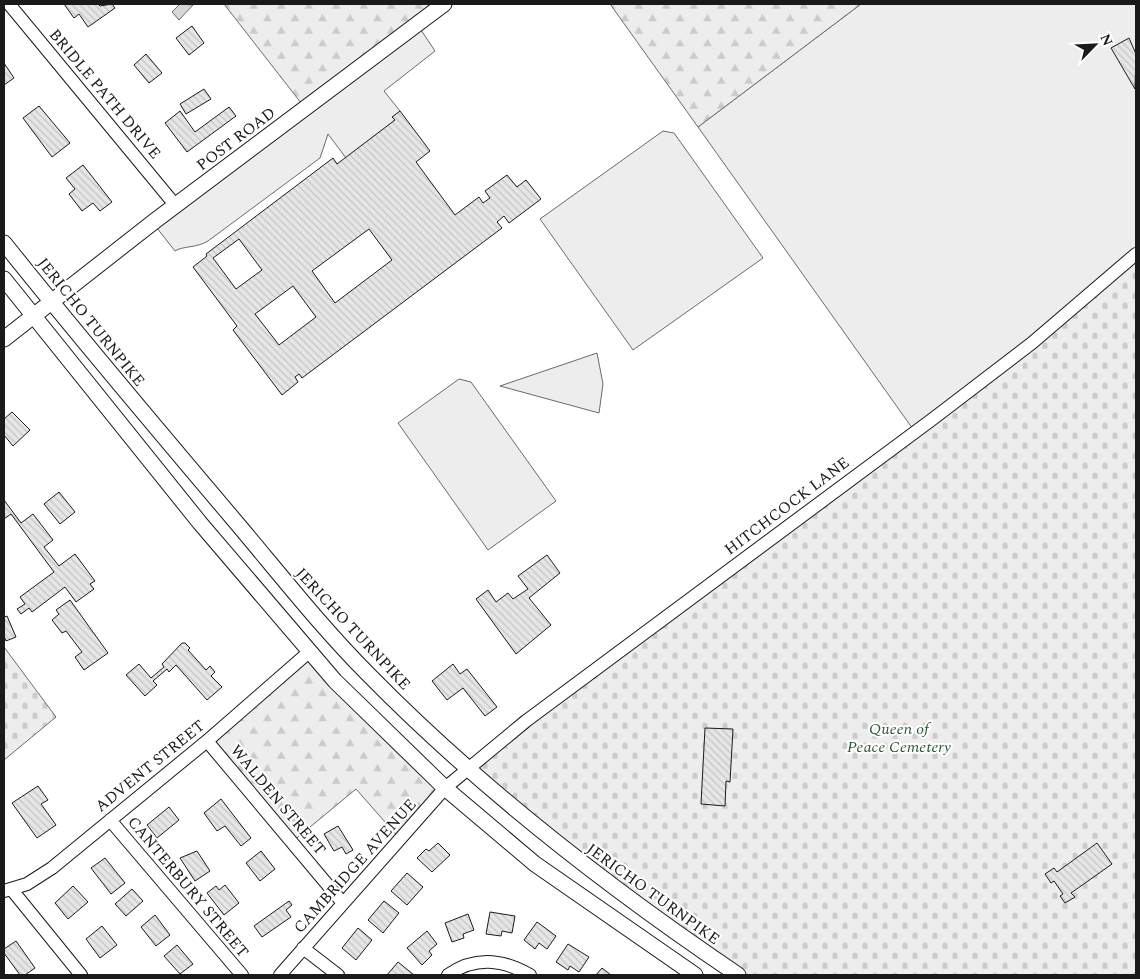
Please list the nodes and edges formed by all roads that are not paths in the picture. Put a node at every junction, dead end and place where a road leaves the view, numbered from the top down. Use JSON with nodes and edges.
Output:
{"nodes":[{"id":1,"x":9,"y":4,"type":"edge"},
{"id":2,"x":444,"y":4,"type":"edge"},
{"id":3,"x":176,"y":206,"type":"junction"},
{"id":4,"x":4,"y":243,"type":"edge"},
{"id":5,"x":1136,"y":254,"type":"edge"},
{"id":6,"x":4,"y":279,"type":"edge"},
{"id":7,"x":51,"y":302,"type":"junction"},
{"id":8,"x":33,"y":315,"type":"junction"},
{"id":9,"x":4,"y":338,"type":"edge"},
{"id":10,"x":262,"y":554,"type":"junction"},
{"id":11,"x":240,"y":571,"type":"junction"},
{"id":12,"x":309,"y":652,"type":"junction"},
{"id":13,"x":207,"y":741,"type":"junction"},
{"id":14,"x":467,"y":769,"type":"junction"},
{"id":15,"x":450,"y":784,"type":"junction"},
{"id":16,"x":110,"y":820,"type":"junction"},
{"id":17,"x":8,"y":890,"type":"edge"},
{"id":18,"x":342,"y":902,"type":"junction"},
{"id":19,"x":304,"y":948,"type":"junction"},
{"id":20,"x":81,"y":975,"type":"edge"},
{"id":21,"x":242,"y":975,"type":"edge"},
{"id":22,"x":280,"y":975,"type":"edge"},
{"id":23,"x":338,"y":975,"type":"edge"},
{"id":24,"x":448,"y":975,"type":"edge"},
{"id":25,"x":530,"y":975,"type":"edge"},
{"id":26,"x":695,"y":975,"type":"edge"},
{"id":27,"x":738,"y":975,"type":"edge"}],
"edges":[{"from":1,"to":3,"type":"street","name":"BRIDLE PATH DRIVE"},
{"from":2,"to":3,"type":"main road","name":"POST ROAD"},
{"from":3,"to":7,"type":"main road","name":"POST ROAD"},
{"from":4,"to":7,"type":"main road","name":"JERICHO TURNPIKE"},
{"from":5,"to":14,"type":"street","name":"HITCHCOCK LANE"},
{"from":6,"to":8,"type":"main road"},
{"from":7,"to":8,"type":"main road","name":"POST ROAD"},
{"from":7,"to":10,"type":"main road","name":"JERICHO TURNPIKE"},
{"from":8,"to":9,"type":"main road","name":"POST ROAD"},
{"from":8,"to":11,"type":"main road"},
{"from":10,"to":11,"type":"main road"},
{"from":10,"to":14,"type":"main road","name":"JERICHO TURNPIKE"},
{"from":11,"to":12,"type":"main road"},
{"from":12,"to":13,"type":"street","name":"ADVENT STREET"},
{"from":12,"to":15,"type":"main road"},
{"from":13,"to":16,"type":"street","name":"ADVENT STREET"},
{"from":13,"to":18,"type":"street","name":"WALDEN STREET"},
{"from":14,"to":15,"type":"street","name":"HITCHCOCK LANE"},
{"from":14,"to":27,"type":"main road","name":"JERICHO TURNPIKE"},
{"from":15,"to":18,"type":"street","name":"CAMBRIDGE AVENUE"},
{"from":15,"to":26,"type":"main road"},
{"from":16,"to":17,"type":"street","name":"ADVENT STREET"},
{"from":16,"to":21,"type":"street","name":"CANTERBURY STREET"},
{"from":17,"to":20,"type":"street"},
{"from":18,"to":19,"type":"street","name":"CAMBRIDGE AVENUE"},
{"from":19,"to":22,"type":"street","name":"CAMBRIDGE AVENUE"},
{"from":19,"to":23,"type":"street"},
{"from":24,"to":25,"type":"street"}]}
